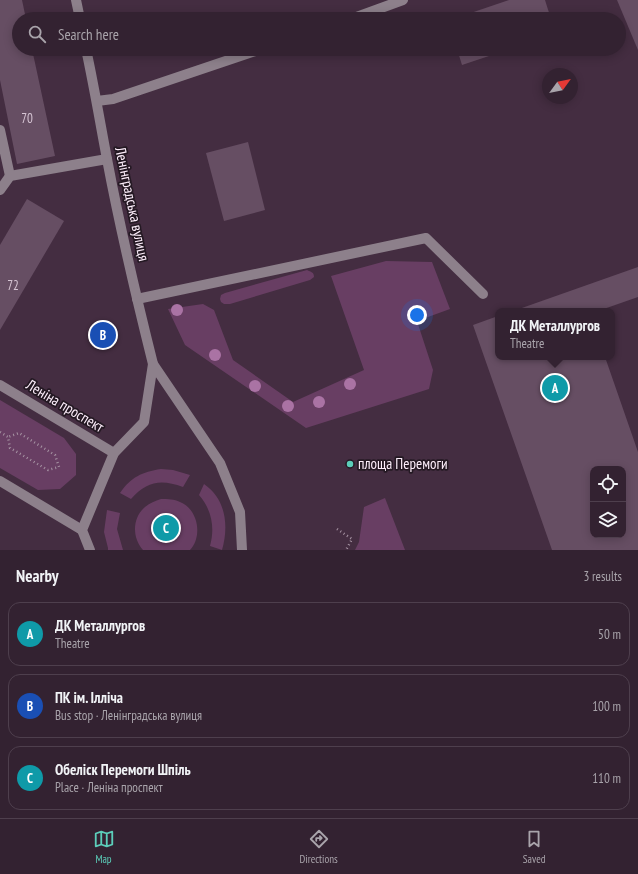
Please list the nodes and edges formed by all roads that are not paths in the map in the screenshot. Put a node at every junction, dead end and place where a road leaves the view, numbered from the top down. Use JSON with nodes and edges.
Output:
{"nodes":[{"id":1,"x":76,"y":0,"type":"edge"},
{"id":2,"x":403,"y":0,"type":"edge"},
{"id":3,"x":79,"y":12,"type":"edge"},
{"id":4,"x":370,"y":12,"type":"edge"},
{"id":5,"x":87,"y":56,"type":"edge"},
{"id":6,"x":241,"y":56,"type":"edge"},
{"id":7,"x":97,"y":101,"type":"junction"},
{"id":8,"x":0,"y":130,"type":"edge"},
{"id":9,"x":107,"y":159,"type":"junction"},
{"id":10,"x":10,"y":176,"type":"junction"},
{"id":11,"x":0,"y":190,"type":"edge"},
{"id":12,"x":483,"y":294,"type":"dead end"},
{"id":13,"x":137,"y":299,"type":"junction"},
{"id":14,"x":153,"y":364,"type":"junction"},
{"id":15,"x":0,"y":385,"type":"edge"},
{"id":16,"x":114,"y":453,"type":"junction"},
{"id":17,"x":0,"y":481,"type":"edge"},
{"id":18,"x":82,"y":530,"type":"junction"},
{"id":19,"x":90,"y":550,"type":"edge"},
{"id":20,"x":242,"y":550,"type":"edge"}],
"edges":[{"from":1,"to":3,"type":"street"},
{"from":2,"to":4,"type":"street"},
{"from":5,"to":7,"type":"street","name":"Ленінградська вулиця"},
{"from":6,"to":7,"type":"street"},
{"from":7,"to":9,"type":"street","name":"Ленінградська вулиця"},
{"from":8,"to":10,"type":"street"},
{"from":9,"to":10,"type":"street"},
{"from":9,"to":13,"type":"street","name":"Ленінградська вулиця"},
{"from":10,"to":11,"type":"street"},
{"from":12,"to":13,"type":"street"},
{"from":13,"to":14,"type":"street","name":"Ленінградська вулиця"},
{"from":14,"to":16,"type":"street"},
{"from":14,"to":20,"type":"street"},
{"from":15,"to":16,"type":"street","name":"Леніна проспект"},
{"from":16,"to":18,"type":"street"},
{"from":17,"to":18,"type":"street"},
{"from":18,"to":19,"type":"street"}]}
